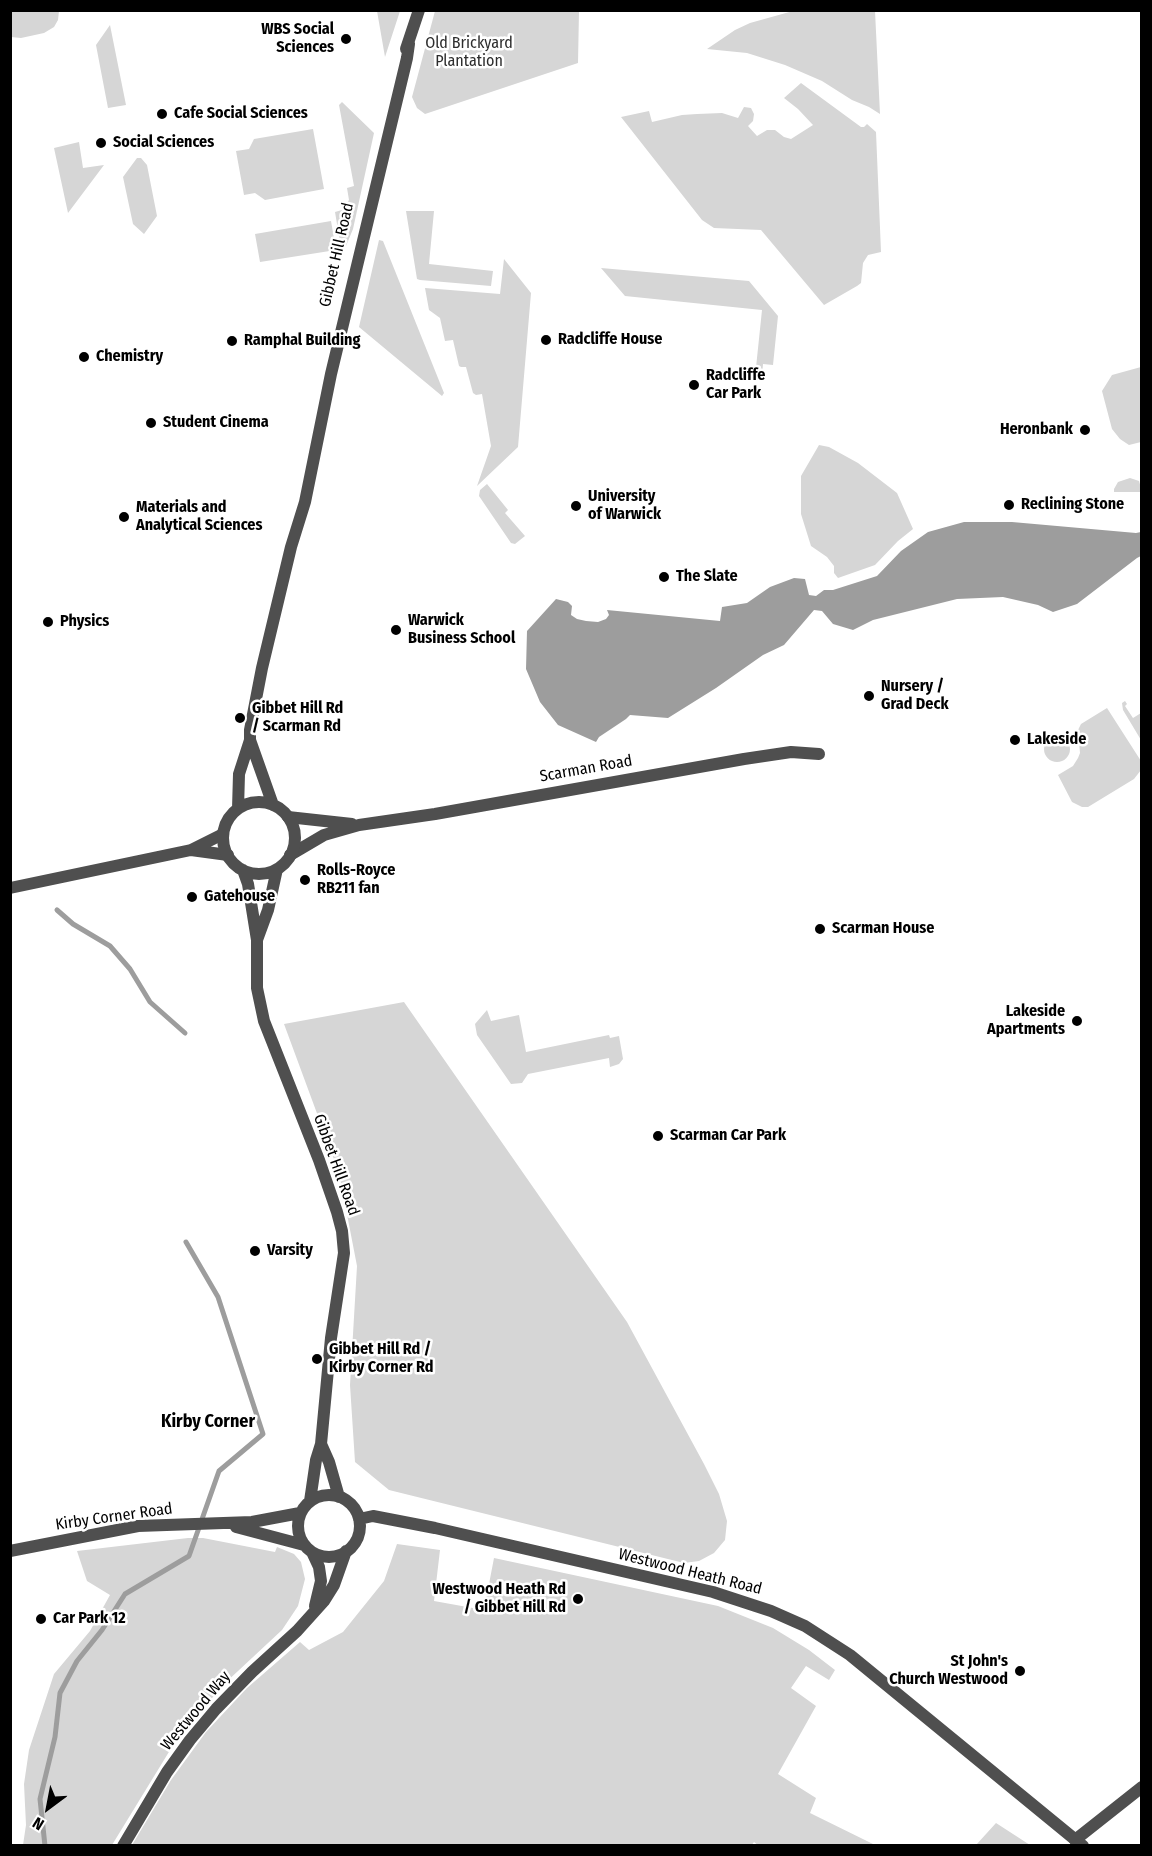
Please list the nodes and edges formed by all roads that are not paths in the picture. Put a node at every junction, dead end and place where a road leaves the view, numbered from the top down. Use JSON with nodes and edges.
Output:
{"nodes":[{"id":1,"x":419,"y":10,"type":"edge"},
{"id":2,"x":250,"y":740,"type":"junction"},
{"id":3,"x":819,"y":754,"type":"dead end"},
{"id":4,"x":273,"y":805,"type":"junction"},
{"id":5,"x":238,"y":809,"type":"junction"},
{"id":6,"x":288,"y":817,"type":"junction"},
{"id":7,"x":359,"y":825,"type":"junction"},
{"id":8,"x":223,"y":834,"type":"junction"},
{"id":9,"x":190,"y":850,"type":"junction"},
{"id":10,"x":228,"y":855,"type":"junction"},
{"id":11,"x":290,"y":855,"type":"junction"},
{"id":12,"x":277,"y":869,"type":"junction"},
{"id":13,"x":243,"y":870,"type":"junction"},
{"id":14,"x":10,"y":888,"type":"edge"},
{"id":15,"x":257,"y":940,"type":"junction"},
{"id":16,"x":321,"y":1444,"type":"junction"},
{"id":17,"x":339,"y":1497,"type":"junction"},
{"id":18,"x":310,"y":1501,"type":"junction"},
{"id":19,"x":300,"y":1514,"type":"junction"},
{"id":20,"x":359,"y":1519,"type":"junction"},
{"id":21,"x":220,"y":1524,"type":"junction"},
{"id":22,"x":308,"y":1548,"type":"junction"},
{"id":23,"x":10,"y":1551,"type":"edge"},
{"id":24,"x":346,"y":1551,"type":"junction"},
{"id":25,"x":313,"y":1613,"type":"junction"},
{"id":26,"x":1142,"y":1787,"type":"edge"},
{"id":27,"x":1079,"y":1843,"type":"edge"},
{"id":28,"x":123,"y":1845,"type":"edge"}],
"edges":[{"from":1,"to":2,"type":"street","name":"Gibbet Hill Road"},
{"from":2,"to":4,"type":"street","name":"Gibbet Hill Road"},
{"from":2,"to":5,"type":"street","name":"Gibbet Hill Road"},
{"from":3,"to":7,"type":"street","name":"Scarman Road"},
{"from":4,"to":5,"type":"street"},
{"from":4,"to":6,"type":"street"},
{"from":5,"to":8,"type":"street"},
{"from":6,"to":7,"type":"street","name":"Scarman Road"},
{"from":6,"to":11,"type":"street"},
{"from":7,"to":11,"type":"street","name":"Scarman Road"},
{"from":8,"to":9,"type":"street"},
{"from":8,"to":10,"type":"street"},
{"from":9,"to":10,"type":"street"},
{"from":9,"to":14,"type":"street"},
{"from":10,"to":13,"type":"street"},
{"from":11,"to":12,"type":"street"},
{"from":12,"to":13,"type":"street"},
{"from":12,"to":15,"type":"street","name":"Gibbet Hill Road"},
{"from":13,"to":15,"type":"street","name":"Gibbet Hill Road"},
{"from":15,"to":16,"type":"street","name":"Gibbet Hill Road"},
{"from":16,"to":17,"type":"street","name":"Gibbet Hill Road"},
{"from":16,"to":18,"type":"street","name":"Gibbet Hill Road"},
{"from":17,"to":18,"type":"street"},
{"from":17,"to":20,"type":"street"},
{"from":18,"to":19,"type":"street"},
{"from":19,"to":21,"type":"street","name":"Kirby Corner Road"},
{"from":19,"to":22,"type":"street"},
{"from":20,"to":24,"type":"street"},
{"from":20,"to":27,"type":"street","name":"Westwood Heath Road"},
{"from":21,"to":22,"type":"street","name":"Kirby Corner Road"},
{"from":21,"to":23,"type":"street","name":"Kirby Corner Road"},
{"from":22,"to":24,"type":"street"},
{"from":22,"to":25,"type":"street","name":"Westwood Way"},
{"from":24,"to":25,"type":"street","name":"Westwood Way"},
{"from":25,"to":28,"type":"street","name":"Westwood Way"},
{"from":26,"to":27,"type":"street"}]}
